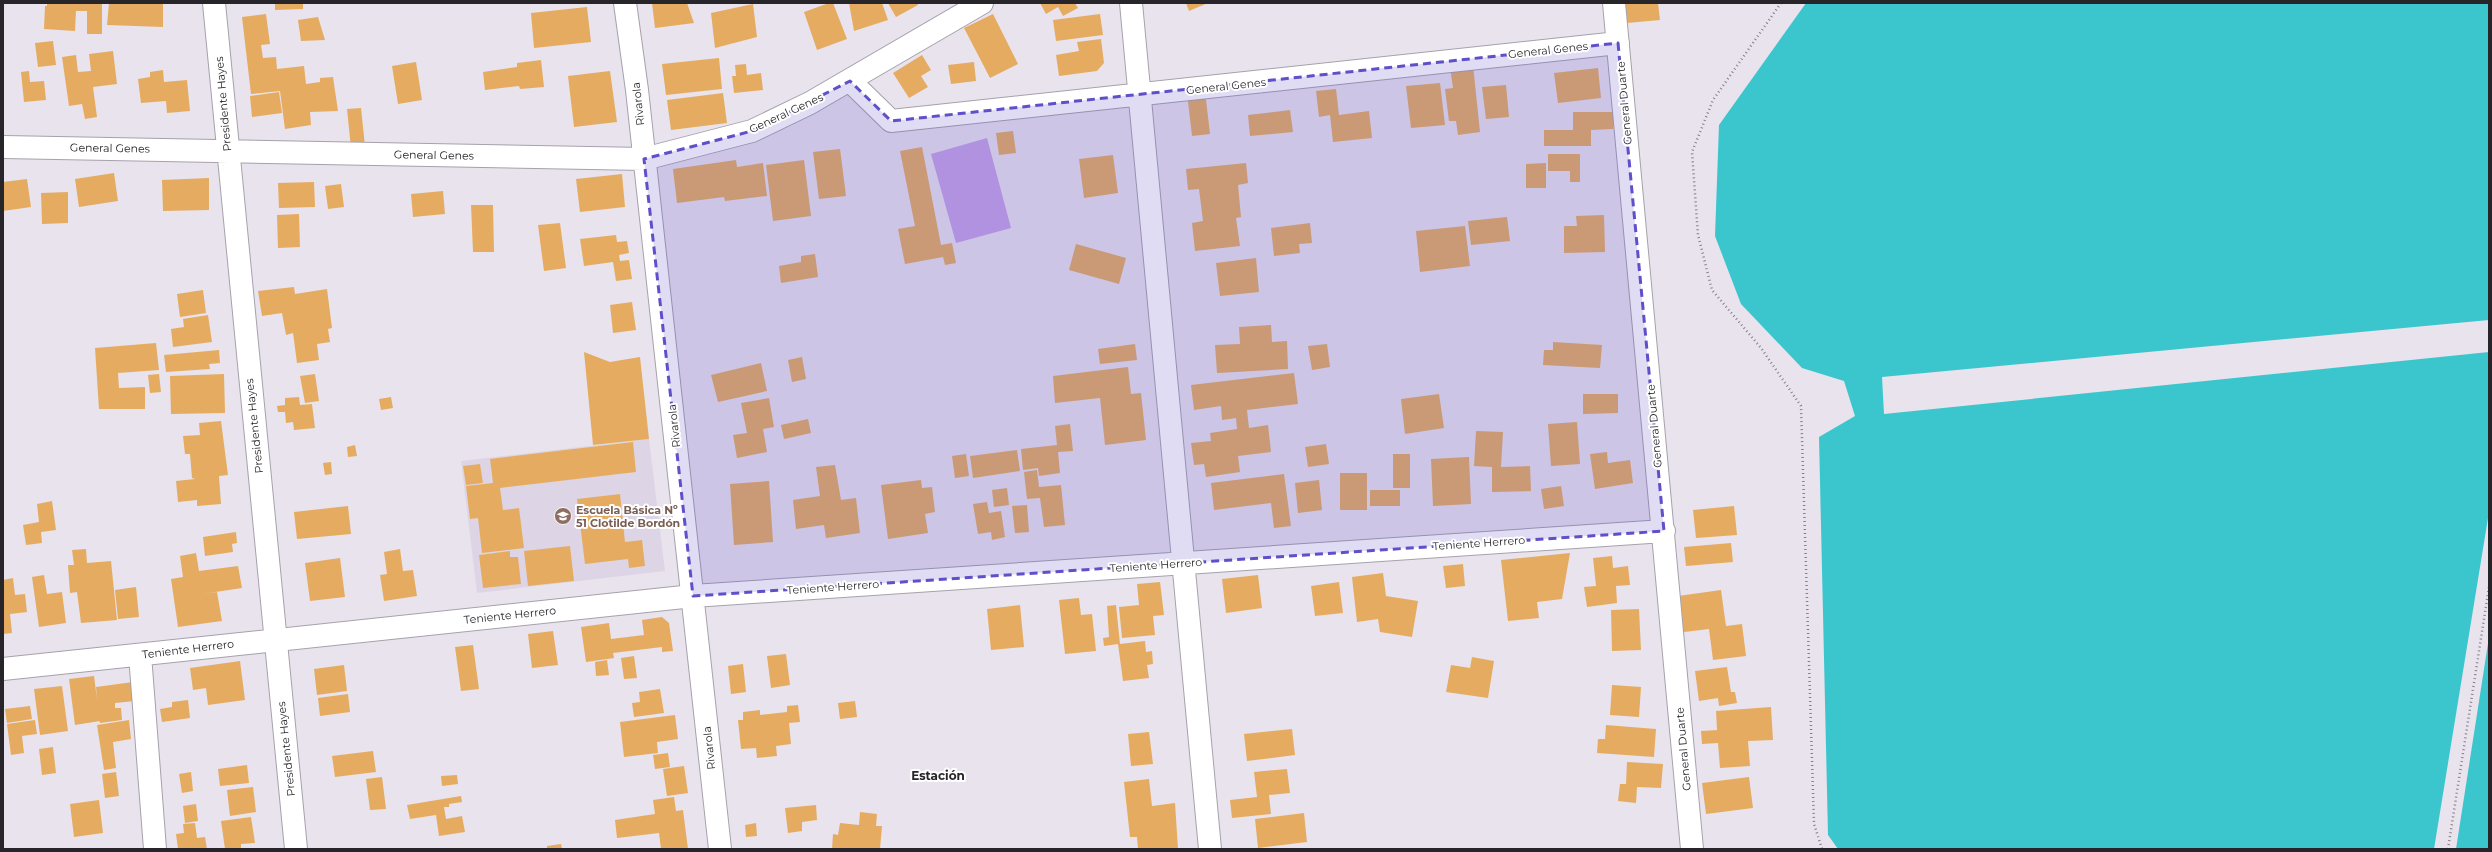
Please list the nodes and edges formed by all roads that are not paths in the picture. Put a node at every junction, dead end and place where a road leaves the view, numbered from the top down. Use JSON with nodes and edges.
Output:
{"nodes":[{"id":1,"x":214,"y":3,"type":"edge"},
{"id":2,"x":625,"y":3,"type":"edge"},
{"id":3,"x":982,"y":3,"type":"edge"},
{"id":4,"x":1131,"y":3,"type":"edge"},
{"id":5,"x":1614,"y":3,"type":"edge"},
{"id":6,"x":1618,"y":43,"type":"junction"},
{"id":7,"x":850,"y":81,"type":"junction"},
{"id":8,"x":1139,"y":95,"type":"junction"},
{"id":9,"x":3,"y":147,"type":"edge"},
{"id":10,"x":228,"y":150,"type":"junction"},
{"id":11,"x":644,"y":159,"type":"junction"},
{"id":12,"x":1664,"y":531,"type":"junction"},
{"id":13,"x":1183,"y":563,"type":"junction"},
{"id":14,"x":693,"y":596,"type":"junction"},
{"id":15,"x":275,"y":639,"type":"junction"},
{"id":16,"x":140,"y":655,"type":"junction"},
{"id":17,"x":3,"y":669,"type":"edge"},
{"id":18,"x":155,"y":849,"type":"edge"},
{"id":19,"x":296,"y":849,"type":"edge"},
{"id":20,"x":720,"y":849,"type":"edge"},
{"id":21,"x":1210,"y":849,"type":"edge"},
{"id":22,"x":1692,"y":849,"type":"edge"}],
"edges":[{"from":1,"to":10,"type":"street","name":"Presidente Hayes"},
{"from":2,"to":11,"type":"street","name":"Rivarola"},
{"from":3,"to":7,"type":"street","name":"General Genes"},
{"from":4,"to":8,"type":"street"},
{"from":5,"to":6,"type":"street","name":"General Duarte"},
{"from":6,"to":8,"type":"street","name":"General Genes"},
{"from":6,"to":12,"type":"street","name":"General Duarte"},
{"from":7,"to":8,"type":"street","name":"General Genes"},
{"from":7,"to":11,"type":"street","name":"General Genes"},
{"from":8,"to":13,"type":"street"},
{"from":9,"to":10,"type":"street","name":"General Genes"},
{"from":10,"to":11,"type":"street","name":"General Genes"},
{"from":10,"to":15,"type":"street","name":"Presidente Hayes"},
{"from":11,"to":14,"type":"street","name":"Rivarola"},
{"from":12,"to":13,"type":"street","name":"Teniente Herrero"},
{"from":12,"to":22,"type":"street","name":"General Duarte"},
{"from":13,"to":14,"type":"street","name":"Teniente Herrero"},
{"from":13,"to":21,"type":"street"},
{"from":14,"to":15,"type":"street","name":"Teniente Herrero"},
{"from":14,"to":20,"type":"street","name":"Rivarola"},
{"from":15,"to":16,"type":"street","name":"Teniente Herrero"},
{"from":15,"to":19,"type":"street","name":"Presidente Hayes"},
{"from":16,"to":17,"type":"street","name":"Teniente Herrero"},
{"from":16,"to":18,"type":"street"}]}
